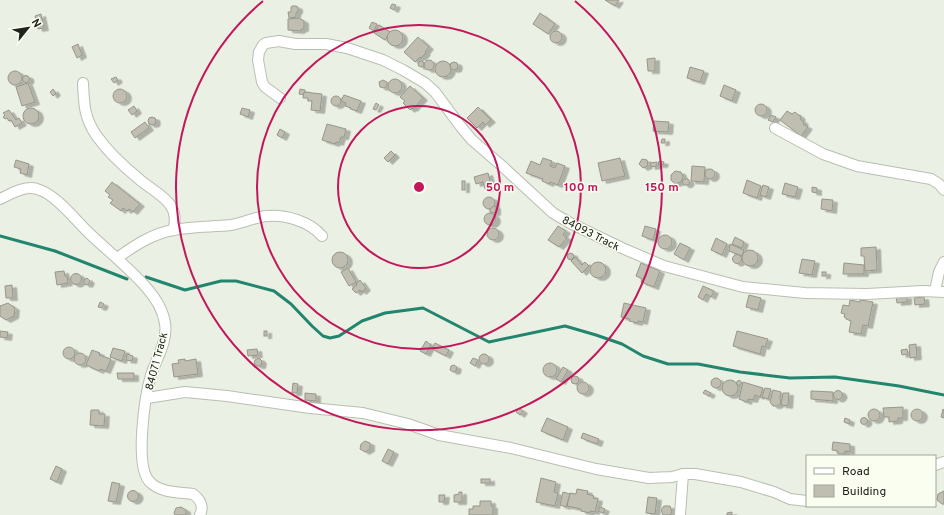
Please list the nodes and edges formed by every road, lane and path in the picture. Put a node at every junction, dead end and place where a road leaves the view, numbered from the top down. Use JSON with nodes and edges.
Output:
{"nodes":[{"id":1,"x":83,"y":83,"type":"dead end"},
{"id":2,"x":280,"y":98,"type":"dead end"},
{"id":3,"x":775,"y":128,"type":"dead end"},
{"id":4,"x":944,"y":190,"type":"edge"},
{"id":5,"x":0,"y":199,"type":"edge"},
{"id":6,"x":173,"y":230,"type":"junction"},
{"id":7,"x":322,"y":236,"type":"dead end"},
{"id":8,"x":117,"y":258,"type":"junction"},
{"id":9,"x":944,"y":262,"type":"edge"},
{"id":10,"x":940,"y":292,"type":"edge"},
{"id":11,"x":146,"y":398,"type":"junction"},
{"id":12,"x":683,"y":474,"type":"junction"},
{"id":13,"x":806,"y":501,"type":"edge"},
{"id":14,"x":200,"y":515,"type":"edge"},
{"id":15,"x":680,"y":515,"type":"edge"}],
"edges":[{"from":1,"to":6,"type":"street"},
{"from":2,"to":10,"type":"street","name":"84093 Track"},
{"from":3,"to":4,"type":"street"},
{"from":5,"to":8,"type":"street","name":"84071 Track"},
{"from":6,"to":7,"type":"street"},
{"from":6,"to":8,"type":"street"},
{"from":8,"to":11,"type":"street","name":"84071 Track"},
{"from":9,"to":10,"type":"street"},
{"from":11,"to":12,"type":"street"},
{"from":11,"to":14,"type":"street","name":"84071 Track"},
{"from":12,"to":13,"type":"street"},
{"from":12,"to":15,"type":"street"}]}
